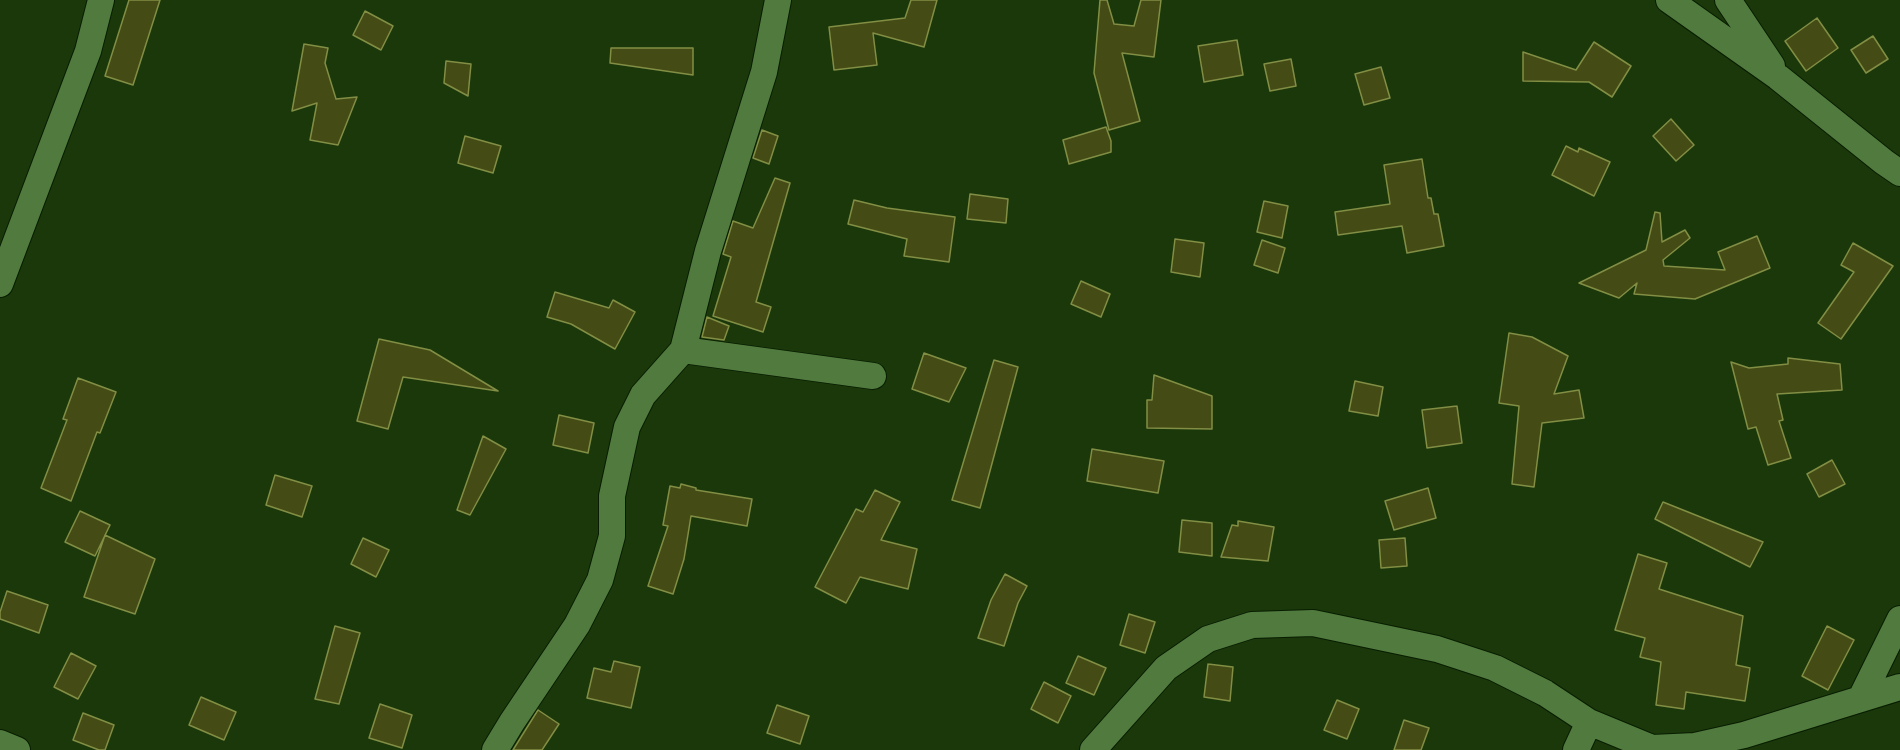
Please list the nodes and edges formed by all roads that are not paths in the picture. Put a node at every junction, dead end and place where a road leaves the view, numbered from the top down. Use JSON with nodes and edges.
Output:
{"nodes":[{"id":1,"x":101,"y":0,"type":"edge"},
{"id":2,"x":778,"y":0,"type":"edge"},
{"id":3,"x":1669,"y":0,"type":"edge"},
{"id":4,"x":1728,"y":0,"type":"edge"},
{"id":5,"x":1778,"y":77,"type":"junction"},
{"id":6,"x":1900,"y":173,"type":"edge"},
{"id":7,"x":0,"y":284,"type":"edge"},
{"id":8,"x":683,"y":350,"type":"junction"},
{"id":9,"x":873,"y":376,"type":"dead end"},
{"id":10,"x":1900,"y":619,"type":"edge"},
{"id":11,"x":1900,"y":687,"type":"edge"},
{"id":12,"x":1861,"y":698,"type":"junction"},
{"id":13,"x":1588,"y":722,"type":"junction"},
{"id":14,"x":0,"y":743,"type":"edge"},
{"id":15,"x":17,"y":750,"type":"edge"},
{"id":16,"x":495,"y":750,"type":"edge"},
{"id":17,"x":1093,"y":750,"type":"edge"},
{"id":18,"x":1576,"y":750,"type":"edge"}],
"edges":[{"from":1,"to":7,"type":"street"},
{"from":2,"to":8,"type":"street"},
{"from":3,"to":5,"type":"street"},
{"from":4,"to":5,"type":"street"},
{"from":5,"to":6,"type":"street"},
{"from":8,"to":9,"type":"street"},
{"from":8,"to":16,"type":"street"},
{"from":10,"to":12,"type":"street"},
{"from":11,"to":12,"type":"street"},
{"from":12,"to":13,"type":"street"},
{"from":13,"to":17,"type":"street"},
{"from":13,"to":18,"type":"street"},
{"from":14,"to":15,"type":"street"}]}
